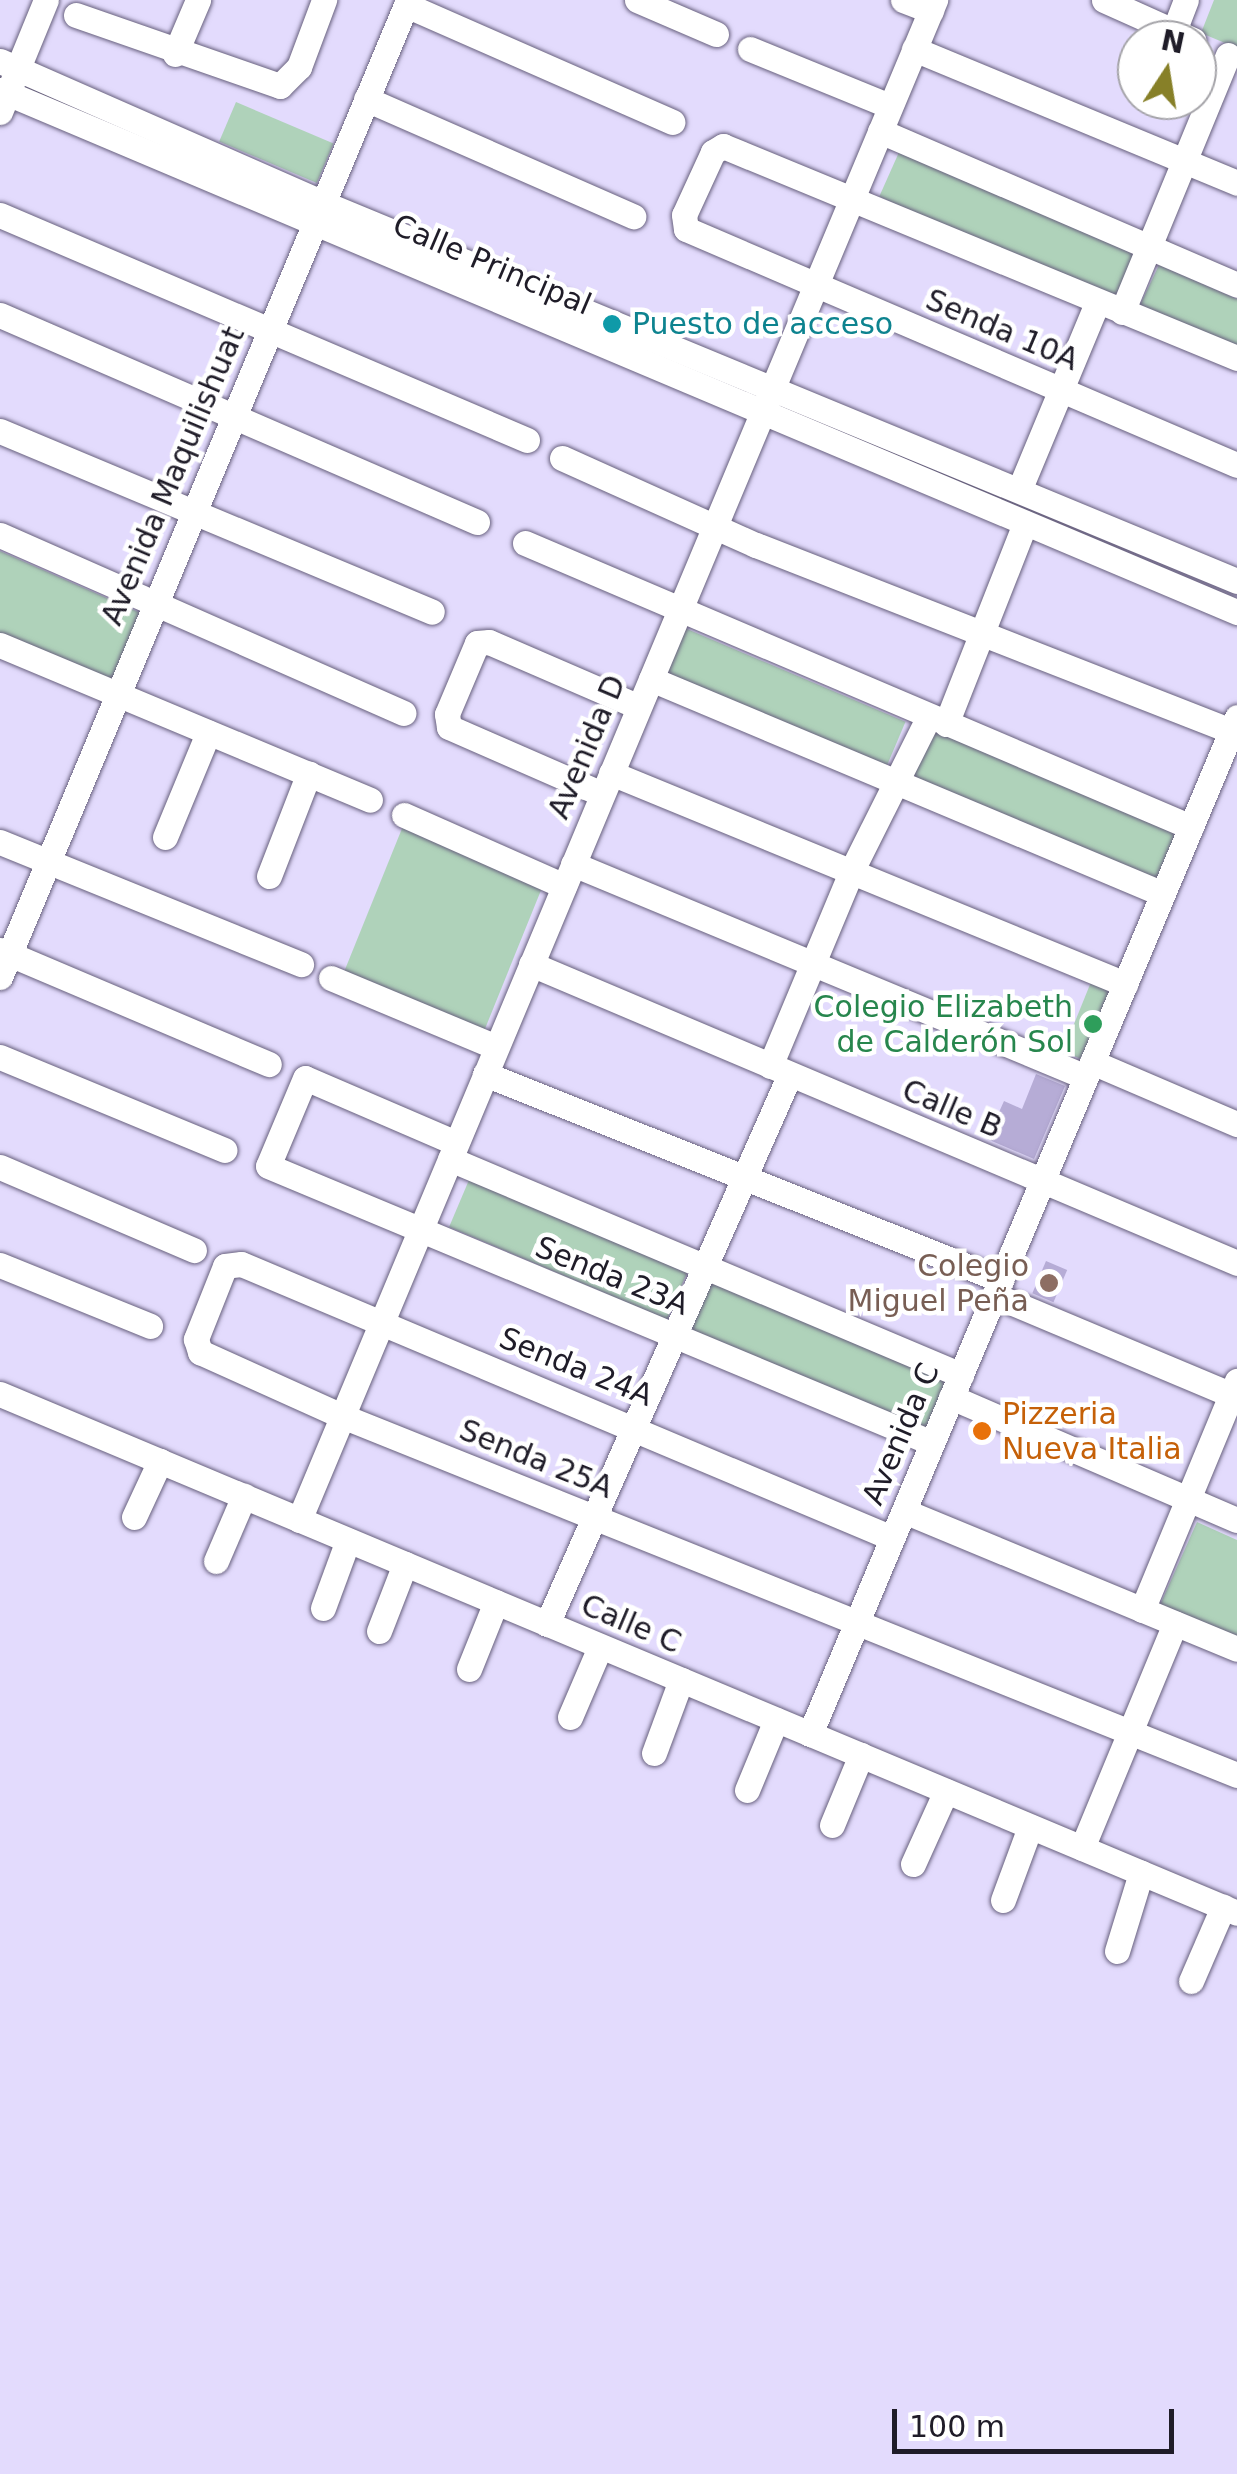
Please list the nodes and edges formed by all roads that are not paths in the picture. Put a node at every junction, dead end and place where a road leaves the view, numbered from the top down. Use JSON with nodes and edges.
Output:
{"nodes":[{"id":1,"x":46,"y":0,"type":"edge"},
{"id":2,"x":198,"y":0,"type":"edge"},
{"id":3,"x":324,"y":0,"type":"edge"},
{"id":4,"x":637,"y":0,"type":"edge"},
{"id":5,"x":903,"y":0,"type":"edge"},
{"id":6,"x":1104,"y":0,"type":"edge"},
{"id":7,"x":407,"y":2,"type":"edge"},
{"id":8,"x":933,"y":5,"type":"edge"},
{"id":9,"x":76,"y":15,"type":"dead end"},
{"id":10,"x":1148,"y":20,"type":"edge"},
{"id":11,"x":716,"y":34,"type":"dead end"},
{"id":12,"x":750,"y":49,"type":"dead end"},
{"id":13,"x":914,"y":49,"type":"junction"},
{"id":14,"x":176,"y":54,"type":"junction"},
{"id":15,"x":1232,"y":57,"type":"edge"},
{"id":16,"x":9,"y":64,"type":"edge"},
{"id":17,"x":3,"y":98,"type":"edge"},
{"id":18,"x":366,"y":98,"type":"junction"},
{"id":19,"x":890,"y":106,"type":"junction"},
{"id":20,"x":672,"y":122,"type":"dead end"},
{"id":21,"x":880,"y":131,"type":"junction"},
{"id":22,"x":1185,"y":161,"type":"junction"},
{"id":23,"x":1237,"y":182,"type":"edge"},
{"id":24,"x":852,"y":197,"type":"junction"},
{"id":25,"x":318,"y":214,"type":"junction"},
{"id":26,"x":0,"y":216,"type":"edge"},
{"id":27,"x":634,"y":216,"type":"dead end"},
{"id":28,"x":1150,"y":247,"type":"junction"},
{"id":29,"x":1237,"y":285,"type":"edge"},
{"id":30,"x":816,"y":286,"type":"junction"},
{"id":31,"x":1097,"y":304,"type":"junction"},
{"id":32,"x":1122,"y":312,"type":"junction"},
{"id":33,"x":0,"y":315,"type":"edge"},
{"id":34,"x":270,"y":330,"type":"junction"},
{"id":35,"x":1237,"y":358,"type":"edge"},
{"id":36,"x":1059,"y":390,"type":"junction"},
{"id":37,"x":768,"y":399,"type":"junction"},
{"id":38,"x":234,"y":414,"type":"junction"},
{"id":39,"x":0,"y":431,"type":"edge"},
{"id":40,"x":527,"y":440,"type":"dead end"},
{"id":41,"x":562,"y":458,"type":"dead end"},
{"id":42,"x":1237,"y":465,"type":"edge"},
{"id":43,"x":1020,"y":488,"type":"junction"},
{"id":44,"x":193,"y":512,"type":"junction"},
{"id":45,"x":477,"y":522,"type":"dead end"},
{"id":46,"x":1025,"y":522,"type":"junction"},
{"id":47,"x":714,"y":527,"type":"junction"},
{"id":48,"x":0,"y":534,"type":"edge"},
{"id":49,"x":525,"y":543,"type":"dead end"},
{"id":50,"x":1237,"y":581,"type":"edge"},
{"id":51,"x":156,"y":602,"type":"junction"},
{"id":52,"x":680,"y":610,"type":"junction"},
{"id":53,"x":432,"y":612,"type":"dead end"},
{"id":54,"x":1237,"y":612,"type":"edge"},
{"id":55,"x":980,"y":635,"type":"junction"},
{"id":56,"x":2,"y":651,"type":"edge"},
{"id":57,"x":651,"y":678,"type":"junction"},
{"id":58,"x":117,"y":694,"type":"junction"},
{"id":59,"x":639,"y":707,"type":"junction"},
{"id":60,"x":403,"y":713,"type":"dead end"},
{"id":61,"x":937,"y":720,"type":"junction"},
{"id":62,"x":208,"y":733,"type":"junction"},
{"id":63,"x":1232,"y":738,"type":"edge"},
{"id":64,"x":309,"y":773,"type":"junction"},
{"id":65,"x":607,"y":783,"type":"junction"},
{"id":66,"x":894,"y":784,"type":"junction"},
{"id":67,"x":370,"y":800,"type":"dead end"},
{"id":68,"x":404,"y":815,"type":"dead end"},
{"id":69,"x":1191,"y":827,"type":"junction"},
{"id":70,"x":165,"y":837,"type":"dead end"},
{"id":71,"x":0,"y":842,"type":"edge"},
{"id":72,"x":47,"y":861,"type":"junction"},
{"id":73,"x":852,"y":870,"type":"junction"},
{"id":74,"x":569,"y":875,"type":"junction"},
{"id":75,"x":269,"y":876,"type":"dead end"},
{"id":76,"x":1163,"y":894,"type":"junction"},
{"id":77,"x":813,"y":959,"type":"junction"},
{"id":78,"x":3,"y":960,"type":"edge"},
{"id":79,"x":301,"y":964,"type":"dead end"},
{"id":80,"x":531,"y":964,"type":"junction"},
{"id":81,"x":331,"y":978,"type":"dead end"},
{"id":82,"x":1125,"y":984,"type":"junction"},
{"id":83,"x":496,"y":1047,"type":"junction"},
{"id":84,"x":0,"y":1056,"type":"edge"},
{"id":85,"x":268,"y":1064,"type":"dead end"},
{"id":86,"x":1089,"y":1069,"type":"junction"},
{"id":87,"x":780,"y":1070,"type":"junction"},
{"id":88,"x":485,"y":1074,"type":"junction"},
{"id":89,"x":1237,"y":1124,"type":"edge"},
{"id":90,"x":224,"y":1150,"type":"dead end"},
{"id":91,"x":453,"y":1151,"type":"junction"},
{"id":92,"x":0,"y":1168,"type":"edge"},
{"id":93,"x":743,"y":1180,"type":"junction"},
{"id":94,"x":1041,"y":1183,"type":"junction"},
{"id":95,"x":419,"y":1232,"type":"junction"},
{"id":96,"x":194,"y":1250,"type":"dead end"},
{"id":97,"x":1237,"y":1263,"type":"edge"},
{"id":98,"x":706,"y":1264,"type":"junction"},
{"id":99,"x":0,"y":1265,"type":"edge"},
{"id":100,"x":998,"y":1287,"type":"junction"},
{"id":101,"x":381,"y":1322,"type":"junction"},
{"id":102,"x":150,"y":1326,"type":"dead end"},
{"id":103,"x":674,"y":1336,"type":"junction"},
{"id":104,"x":196,"y":1346,"type":"joint"},
{"id":105,"x":956,"y":1386,"type":"junction"},
{"id":106,"x":1235,"y":1391,"type":"edge"},
{"id":107,"x":0,"y":1394,"type":"edge"},
{"id":108,"x":342,"y":1416,"type":"junction"},
{"id":109,"x":634,"y":1426,"type":"junction"},
{"id":110,"x":932,"y":1443,"type":"junction"},
{"id":111,"x":160,"y":1461,"type":"junction"},
{"id":112,"x":244,"y":1496,"type":"junction"},
{"id":113,"x":1188,"y":1499,"type":"junction"},
{"id":114,"x":904,"y":1511,"type":"junction"},
{"id":115,"x":134,"y":1517,"type":"dead end"},
{"id":116,"x":594,"y":1518,"type":"junction"},
{"id":117,"x":299,"y":1520,"type":"junction"},
{"id":118,"x":1237,"y":1520,"type":"edge"},
{"id":119,"x":892,"y":1538,"type":"junction"},
{"id":120,"x":348,"y":1540,"type":"junction"},
{"id":121,"x":216,"y":1561,"type":"dead end"},
{"id":122,"x":405,"y":1564,"type":"junction"},
{"id":123,"x":496,"y":1602,"type":"junction"},
{"id":124,"x":324,"y":1608,"type":"dead end"},
{"id":125,"x":1142,"y":1610,"type":"junction"},
{"id":126,"x":1176,"y":1623,"type":"junction"},
{"id":127,"x":547,"y":1624,"type":"junction"},
{"id":128,"x":856,"y":1624,"type":"junction"},
{"id":129,"x":379,"y":1631,"type":"dead end"},
{"id":130,"x":600,"y":1647,"type":"junction"},
{"id":131,"x":1237,"y":1649,"type":"edge"},
{"id":132,"x":469,"y":1669,"type":"dead end"},
{"id":133,"x":681,"y":1680,"type":"junction"},
{"id":134,"x":570,"y":1717,"type":"dead end"},
{"id":135,"x":776,"y":1720,"type":"junction"},
{"id":136,"x":1128,"y":1729,"type":"junction"},
{"id":137,"x":810,"y":1734,"type":"junction"},
{"id":138,"x":654,"y":1753,"type":"dead end"},
{"id":139,"x":860,"y":1755,"type":"junction"},
{"id":140,"x":1237,"y":1775,"type":"edge"},
{"id":141,"x":747,"y":1790,"type":"dead end"},
{"id":142,"x":946,"y":1791,"type":"junction"},
{"id":143,"x":832,"y":1825,"type":"dead end"},
{"id":144,"x":1030,"y":1826,"type":"junction"},
{"id":145,"x":1082,"y":1848,"type":"junction"},
{"id":146,"x":913,"y":1864,"type":"dead end"},
{"id":147,"x":1142,"y":1873,"type":"junction"},
{"id":148,"x":1003,"y":1900,"type":"dead end"},
{"id":149,"x":1230,"y":1910,"type":"edge"},
{"id":150,"x":1117,"y":1951,"type":"dead end"},
{"id":151,"x":1191,"y":1981,"type":"dead end"}],
"edges":[{"from":1,"to":16,"type":"street"},
{"from":2,"to":14,"type":"street"},
{"from":3,"to":14,"type":"street"},
{"from":4,"to":11,"type":"street"},
{"from":5,"to":8,"type":"street"},
{"from":6,"to":10,"type":"street"},
{"from":7,"to":18,"type":"street","name":"Avenida Maquilishuat"},
{"from":7,"to":20,"type":"street"},
{"from":8,"to":13,"type":"street","name":"Avenida D"},
{"from":9,"to":14,"type":"street"},
{"from":12,"to":19,"type":"street"},
{"from":13,"to":19,"type":"street","name":"Avenida D"},
{"from":13,"to":22,"type":"street"},
{"from":15,"to":22,"type":"street"},
{"from":16,"to":17,"type":"street"},
{"from":16,"to":25,"type":"street","name":"Calle Principal"},
{"from":17,"to":25,"type":"street","name":"Calle Principal"},
{"from":18,"to":25,"type":"street","name":"Avenida Maquilishuat"},
{"from":18,"to":27,"type":"street"},
{"from":19,"to":21,"type":"street","name":"Avenida D"},
{"from":21,"to":24,"type":"street","name":"Avenida D"},
{"from":21,"to":28,"type":"street"},
{"from":22,"to":23,"type":"street"},
{"from":22,"to":28,"type":"street"},
{"from":24,"to":30,"type":"street","name":"Avenida D"},
{"from":24,"to":30,"type":"street","name":"Senda 10A"},
{"from":24,"to":31,"type":"street"},
{"from":25,"to":34,"type":"street","name":"Avenida Maquilishuat"},
{"from":25,"to":37,"type":"street","name":"Calle Principal"},
{"from":26,"to":34,"type":"street"},
{"from":28,"to":29,"type":"street"},
{"from":28,"to":32,"type":"street"},
{"from":30,"to":36,"type":"street","name":"Senda 10A"},
{"from":30,"to":37,"type":"street","name":"Avenida D"},
{"from":31,"to":32,"type":"street"},
{"from":31,"to":36,"type":"street"},
{"from":32,"to":35,"type":"street"},
{"from":33,"to":38,"type":"street"},
{"from":34,"to":38,"type":"street","name":"Avenida Maquilishuat"},
{"from":34,"to":40,"type":"street"},
{"from":36,"to":42,"type":"street","name":"Senda 10A"},
{"from":36,"to":43,"type":"street"},
{"from":37,"to":43,"type":"street","name":"Calle Principal"},
{"from":37,"to":46,"type":"street","name":"Calle Principal"},
{"from":37,"to":47,"type":"street","name":"Avenida D"},
{"from":38,"to":44,"type":"street","name":"Avenida Maquilishuat"},
{"from":38,"to":45,"type":"street"},
{"from":39,"to":44,"type":"street"},
{"from":41,"to":47,"type":"street"},
{"from":43,"to":50,"type":"street","name":"Calle Principal"},
{"from":44,"to":51,"type":"street","name":"Avenida Maquilishuat"},
{"from":44,"to":53,"type":"street"},
{"from":46,"to":54,"type":"street","name":"Calle Principal"},
{"from":46,"to":55,"type":"street"},
{"from":47,"to":52,"type":"street","name":"Avenida D"},
{"from":47,"to":55,"type":"street"},
{"from":48,"to":51,"type":"street"},
{"from":49,"to":52,"type":"street"},
{"from":51,"to":58,"type":"street","name":"Avenida Maquilishuat"},
{"from":51,"to":60,"type":"street"},
{"from":52,"to":57,"type":"street","name":"Avenida D"},
{"from":52,"to":61,"type":"street"},
{"from":55,"to":61,"type":"street"},
{"from":55,"to":63,"type":"street"},
{"from":56,"to":58,"type":"street"},
{"from":57,"to":59,"type":"street","name":"Avenida D"},
{"from":57,"to":66,"type":"street"},
{"from":58,"to":62,"type":"street"},
{"from":58,"to":72,"type":"street","name":"Avenida Maquilishuat"},
{"from":59,"to":65,"type":"street","name":"Avenida D"},
{"from":59,"to":65,"type":"street"},
{"from":61,"to":66,"type":"street"},
{"from":61,"to":69,"type":"street"},
{"from":62,"to":64,"type":"street"},
{"from":62,"to":70,"type":"street"},
{"from":63,"to":69,"type":"street","name":"Avenida C"},
{"from":64,"to":67,"type":"street"},
{"from":64,"to":75,"type":"street"},
{"from":65,"to":73,"type":"street"},
{"from":65,"to":74,"type":"street","name":"Avenida D"},
{"from":66,"to":73,"type":"street"},
{"from":66,"to":76,"type":"street"},
{"from":68,"to":74,"type":"street"},
{"from":69,"to":76,"type":"street","name":"Avenida C"},
{"from":71,"to":72,"type":"street"},
{"from":72,"to":78,"type":"street","name":"Avenida Maquilishuat"},
{"from":72,"to":79,"type":"street"},
{"from":73,"to":77,"type":"street"},
{"from":73,"to":82,"type":"street"},
{"from":74,"to":77,"type":"street"},
{"from":74,"to":80,"type":"street","name":"Avenida D"},
{"from":76,"to":82,"type":"street","name":"Avenida C"},
{"from":77,"to":86,"type":"street"},
{"from":77,"to":87,"type":"street"},
{"from":78,"to":85,"type":"street"},
{"from":80,"to":83,"type":"street","name":"Avenida D"},
{"from":80,"to":87,"type":"street","name":"Calle B"},
{"from":81,"to":83,"type":"street"},
{"from":82,"to":86,"type":"street","name":"Avenida C"},
{"from":83,"to":88,"type":"street","name":"Avenida D"},
{"from":84,"to":90,"type":"street"},
{"from":86,"to":89,"type":"street"},
{"from":86,"to":94,"type":"street","name":"Avenida C"},
{"from":87,"to":93,"type":"street"},
{"from":87,"to":94,"type":"street","name":"Calle B"},
{"from":88,"to":91,"type":"street","name":"Avenida D"},
{"from":88,"to":93,"type":"street"},
{"from":91,"to":95,"type":"street","name":"Avenida D"},
{"from":91,"to":95,"type":"street","name":"Senda 23A"},
{"from":91,"to":98,"type":"street"},
{"from":92,"to":96,"type":"street"},
{"from":93,"to":98,"type":"street"},
{"from":93,"to":100,"type":"street"},
{"from":94,"to":97,"type":"street","name":"Calle B"},
{"from":94,"to":100,"type":"street","name":"Avenida C"},
{"from":95,"to":101,"type":"street","name":"Avenida D"},
{"from":95,"to":103,"type":"street","name":"Senda 23A"},
{"from":98,"to":103,"type":"street"},
{"from":98,"to":105,"type":"street"},
{"from":99,"to":102,"type":"street"},
{"from":100,"to":105,"type":"street","name":"Avenida C"},
{"from":100,"to":106,"type":"street"},
{"from":101,"to":104,"type":"street","name":"Senda 24A"},
{"from":101,"to":108,"type":"street","name":"Avenida D"},
{"from":101,"to":109,"type":"street","name":"Senda 24A"},
{"from":103,"to":109,"type":"street"},
{"from":103,"to":110,"type":"street","name":"Senda 23A"},
{"from":104,"to":108,"type":"street","name":"Senda 25A"},
{"from":105,"to":110,"type":"street","name":"Avenida C"},
{"from":105,"to":113,"type":"street"},
{"from":106,"to":113,"type":"street"},
{"from":107,"to":111,"type":"street","name":"Calle C"},
{"from":108,"to":116,"type":"street","name":"Senda 25A"},
{"from":108,"to":117,"type":"street","name":"Avenida D"},
{"from":109,"to":116,"type":"street"},
{"from":109,"to":119,"type":"street","name":"Senda 24A"},
{"from":110,"to":114,"type":"street","name":"Avenida C"},
{"from":111,"to":112,"type":"street","name":"Calle C"},
{"from":111,"to":115,"type":"street"},
{"from":112,"to":117,"type":"street","name":"Calle C"},
{"from":112,"to":121,"type":"street"},
{"from":113,"to":118,"type":"street"},
{"from":113,"to":125,"type":"street"},
{"from":114,"to":119,"type":"street","name":"Avenida C"},
{"from":114,"to":125,"type":"street"},
{"from":116,"to":127,"type":"street"},
{"from":116,"to":128,"type":"street","name":"Senda 25A"},
{"from":117,"to":120,"type":"street","name":"Calle C"},
{"from":119,"to":128,"type":"street","name":"Avenida C"},
{"from":120,"to":122,"type":"street","name":"Calle C"},
{"from":120,"to":124,"type":"street"},
{"from":122,"to":123,"type":"street","name":"Calle C"},
{"from":122,"to":129,"type":"street"},
{"from":123,"to":127,"type":"street","name":"Calle C"},
{"from":123,"to":132,"type":"street"},
{"from":125,"to":126,"type":"street"},
{"from":126,"to":131,"type":"street"},
{"from":126,"to":136,"type":"street"},
{"from":127,"to":130,"type":"street","name":"Calle C"},
{"from":128,"to":136,"type":"street","name":"Senda 25A"},
{"from":128,"to":137,"type":"street","name":"Avenida C"},
{"from":130,"to":133,"type":"street","name":"Calle C"},
{"from":130,"to":134,"type":"street"},
{"from":133,"to":135,"type":"street","name":"Calle C"},
{"from":133,"to":138,"type":"street"},
{"from":135,"to":137,"type":"street","name":"Calle C"},
{"from":135,"to":141,"type":"street"},
{"from":136,"to":140,"type":"street","name":"Senda 25A"},
{"from":136,"to":145,"type":"street"},
{"from":137,"to":139,"type":"street","name":"Calle C"},
{"from":139,"to":142,"type":"street","name":"Calle C"},
{"from":139,"to":143,"type":"street"},
{"from":142,"to":144,"type":"street","name":"Calle C"},
{"from":142,"to":146,"type":"street"},
{"from":144,"to":145,"type":"street","name":"Calle C"},
{"from":144,"to":148,"type":"street"},
{"from":145,"to":147,"type":"street","name":"Calle C"},
{"from":147,"to":149,"type":"street","name":"Calle C"},
{"from":147,"to":150,"type":"street"},
{"from":149,"to":151,"type":"street"}]}
